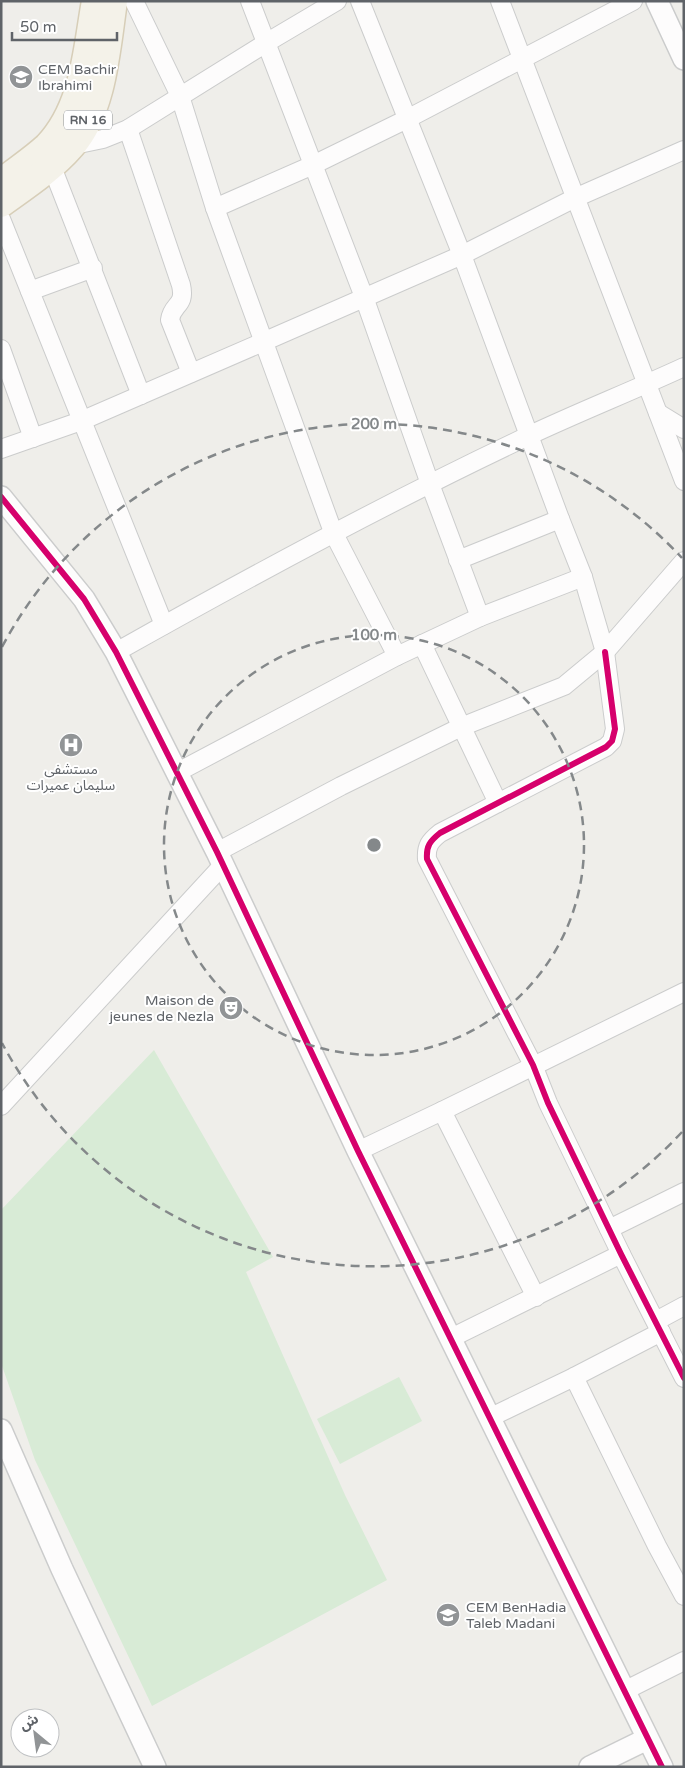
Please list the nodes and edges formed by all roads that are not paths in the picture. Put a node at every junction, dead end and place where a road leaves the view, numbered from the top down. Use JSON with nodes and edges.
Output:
{"nodes":[{"id":1,"x":95,"y":1,"type":"edge"},
{"id":2,"x":114,"y":1,"type":"edge"},
{"id":3,"x":134,"y":1,"type":"edge"},
{"id":4,"x":250,"y":1,"type":"edge"},
{"id":5,"x":337,"y":1,"type":"edge"},
{"id":6,"x":360,"y":1,"type":"edge"},
{"id":7,"x":500,"y":1,"type":"edge"},
{"id":8,"x":633,"y":1,"type":"edge"},
{"id":9,"x":658,"y":1,"type":"edge"},
{"id":10,"x":674,"y":1,"type":"edge"},
{"id":11,"x":684,"y":24,"type":"edge"},
{"id":12,"x":266,"y":43,"type":"junction"},
{"id":13,"x":523,"y":59,"type":"junction"},
{"id":14,"x":684,"y":59,"type":"edge"},
{"id":15,"x":180,"y":96,"type":"junction"},
{"id":16,"x":407,"y":119,"type":"junction"},
{"id":17,"x":128,"y":130,"type":"junction"},
{"id":18,"x":74,"y":145,"type":"junction"},
{"id":19,"x":684,"y":150,"type":"edge"},
{"id":20,"x":313,"y":165,"type":"junction"},
{"id":21,"x":52,"y":167,"type":"junction"},
{"id":22,"x":1,"y":182,"type":"edge"},
{"id":23,"x":576,"y":198,"type":"junction"},
{"id":24,"x":1,"y":204,"type":"edge"},
{"id":25,"x":215,"y":208,"type":"junction"},
{"id":26,"x":1,"y":219,"type":"edge"},
{"id":27,"x":462,"y":255,"type":"junction"},
{"id":28,"x":93,"y":268,"type":"junction"},
{"id":29,"x":30,"y":291,"type":"junction"},
{"id":30,"x":364,"y":297,"type":"junction"},
{"id":31,"x":263,"y":342,"type":"junction"},
{"id":32,"x":1,"y":350,"type":"edge"},
{"id":33,"x":684,"y":367,"type":"edge"},
{"id":34,"x":191,"y":373,"type":"junction"},
{"id":35,"x":646,"y":385,"type":"junction"},
{"id":36,"x":141,"y":395,"type":"junction"},
{"id":37,"x":658,"y":413,"type":"junction"},
{"id":38,"x":81,"y":421,"type":"junction"},
{"id":39,"x":684,"y":429,"type":"edge"},
{"id":40,"x":529,"y":435,"type":"junction"},
{"id":41,"x":33,"y":438,"type":"junction"},
{"id":42,"x":1,"y":449,"type":"edge"},
{"id":43,"x":684,"y":480,"type":"edge"},
{"id":44,"x":430,"y":484,"type":"junction"},
{"id":45,"x":1,"y":497,"type":"edge"},
{"id":46,"x":560,"y":519,"type":"junction"},
{"id":47,"x":333,"y":532,"type":"junction"},
{"id":48,"x":458,"y":560,"type":"junction"},
{"id":49,"x":684,"y":560,"type":"edge"},
{"id":50,"x":583,"y":577,"type":"junction"},
{"id":51,"x":480,"y":617,"type":"junction"},
{"id":52,"x":164,"y":625,"type":"junction"},
{"id":53,"x":422,"y":644,"type":"junction"},
{"id":54,"x":116,"y":652,"type":"junction"},
{"id":55,"x":605,"y":652,"type":"junction"},
{"id":56,"x":397,"y":656,"type":"junction"},
{"id":57,"x":461,"y":727,"type":"junction"},
{"id":58,"x":176,"y":773,"type":"junction"},
{"id":59,"x":498,"y":802,"type":"junction"},
{"id":60,"x":220,"y":858,"type":"junction"},
{"id":61,"x":682,"y":997,"type":"edge"},
{"id":62,"x":533,"y":1066,"type":"junction"},
{"id":63,"x":1,"y":1106,"type":"edge"},
{"id":64,"x":442,"y":1112,"type":"junction"},
{"id":65,"x":358,"y":1151,"type":"junction"},
{"id":66,"x":684,"y":1192,"type":"edge"},
{"id":67,"x":609,"y":1229,"type":"junction"},
{"id":68,"x":620,"y":1254,"type":"junction"},
{"id":69,"x":536,"y":1297,"type":"junction"},
{"id":70,"x":684,"y":1306,"type":"edge"},
{"id":71,"x":658,"y":1326,"type":"junction"},
{"id":72,"x":451,"y":1338,"type":"junction"},
{"id":73,"x":574,"y":1377,"type":"junction"},
{"id":74,"x":684,"y":1378,"type":"edge"},
{"id":75,"x":489,"y":1418,"type":"junction"},
{"id":76,"x":1,"y":1430,"type":"edge"},
{"id":77,"x":684,"y":1596,"type":"edge"},
{"id":78,"x":684,"y":1660,"type":"edge"},
{"id":79,"x":624,"y":1691,"type":"junction"},
{"id":80,"x":647,"y":1739,"type":"junction"},
{"id":81,"x":156,"y":1767,"type":"edge"},
{"id":82,"x":590,"y":1767,"type":"edge"},
{"id":83,"x":662,"y":1767,"type":"edge"}],
"edges":[{"from":1,"to":22,"type":"main road","number":"RN 16"},
{"from":2,"to":18,"type":"main road","number":"RN 16"},
{"from":3,"to":15,"type":"street"},
{"from":4,"to":12,"type":"street"},
{"from":5,"to":12,"type":"street"},
{"from":6,"to":16,"type":"street"},
{"from":7,"to":13,"type":"street"},
{"from":8,"to":13,"type":"street"},
{"from":9,"to":14,"type":"street"},
{"from":10,"to":11,"type":"street"},
{"from":12,"to":15,"type":"street"},
{"from":12,"to":20,"type":"street"},
{"from":13,"to":16,"type":"street"},
{"from":13,"to":23,"type":"street"},
{"from":15,"to":17,"type":"street"},
{"from":15,"to":25,"type":"street"},
{"from":16,"to":20,"type":"street"},
{"from":16,"to":27,"type":"street"},
{"from":17,"to":18,"type":"street"},
{"from":17,"to":34,"type":"street"},
{"from":18,"to":21,"type":"main road","number":"RN 16"},
{"from":19,"to":23,"type":"street"},
{"from":20,"to":25,"type":"street"},
{"from":20,"to":30,"type":"street"},
{"from":21,"to":24,"type":"main road","number":"RN 16"},
{"from":21,"to":28,"type":"street"},
{"from":23,"to":27,"type":"street"},
{"from":23,"to":35,"type":"street"},
{"from":25,"to":31,"type":"street"},
{"from":26,"to":29,"type":"street"},
{"from":27,"to":30,"type":"street"},
{"from":27,"to":40,"type":"street"},
{"from":28,"to":29,"type":"street"},
{"from":28,"to":36,"type":"street"},
{"from":29,"to":38,"type":"street"},
{"from":30,"to":31,"type":"street"},
{"from":30,"to":44,"type":"street"},
{"from":31,"to":34,"type":"street"},
{"from":31,"to":47,"type":"street"},
{"from":32,"to":41,"type":"street"},
{"from":33,"to":35,"type":"street"},
{"from":34,"to":36,"type":"street"},
{"from":35,"to":37,"type":"street"},
{"from":35,"to":40,"type":"street"},
{"from":36,"to":38,"type":"street"},
{"from":37,"to":39,"type":"street"},
{"from":37,"to":43,"type":"street"},
{"from":38,"to":41,"type":"street"},
{"from":38,"to":52,"type":"street"},
{"from":40,"to":44,"type":"street"},
{"from":40,"to":46,"type":"street"},
{"from":41,"to":42,"type":"street"},
{"from":44,"to":47,"type":"street"},
{"from":44,"to":48,"type":"street"},
{"from":45,"to":54,"type":"street"},
{"from":46,"to":48,"type":"street"},
{"from":46,"to":50,"type":"street"},
{"from":47,"to":52,"type":"street"},
{"from":47,"to":56,"type":"street"},
{"from":48,"to":51,"type":"street"},
{"from":49,"to":55,"type":"street"},
{"from":50,"to":51,"type":"street"},
{"from":50,"to":55,"type":"street"},
{"from":51,"to":53,"type":"street"},
{"from":52,"to":54,"type":"street"},
{"from":53,"to":56,"type":"street"},
{"from":53,"to":57,"type":"street"},
{"from":54,"to":58,"type":"street"},
{"from":55,"to":57,"type":"street"},
{"from":55,"to":59,"type":"street"},
{"from":56,"to":58,"type":"street"},
{"from":57,"to":59,"type":"street"},
{"from":57,"to":60,"type":"street"},
{"from":58,"to":60,"type":"street"},
{"from":59,"to":62,"type":"street"},
{"from":60,"to":63,"type":"street"},
{"from":60,"to":65,"type":"street"},
{"from":61,"to":62,"type":"street"},
{"from":62,"to":64,"type":"street"},
{"from":62,"to":67,"type":"street"},
{"from":64,"to":65,"type":"street"},
{"from":64,"to":69,"type":"street"},
{"from":65,"to":72,"type":"street"},
{"from":66,"to":67,"type":"street"},
{"from":67,"to":68,"type":"street"},
{"from":68,"to":69,"type":"street"},
{"from":68,"to":71,"type":"street"},
{"from":69,"to":72,"type":"street"},
{"from":70,"to":71,"type":"street"},
{"from":71,"to":73,"type":"street"},
{"from":71,"to":74,"type":"street"},
{"from":72,"to":75,"type":"street"},
{"from":73,"to":75,"type":"street"},
{"from":73,"to":77,"type":"street"},
{"from":75,"to":79,"type":"street"},
{"from":76,"to":81,"type":"street"},
{"from":78,"to":79,"type":"street"},
{"from":79,"to":80,"type":"street"},
{"from":80,"to":82,"type":"street"},
{"from":80,"to":83,"type":"street"}]}
